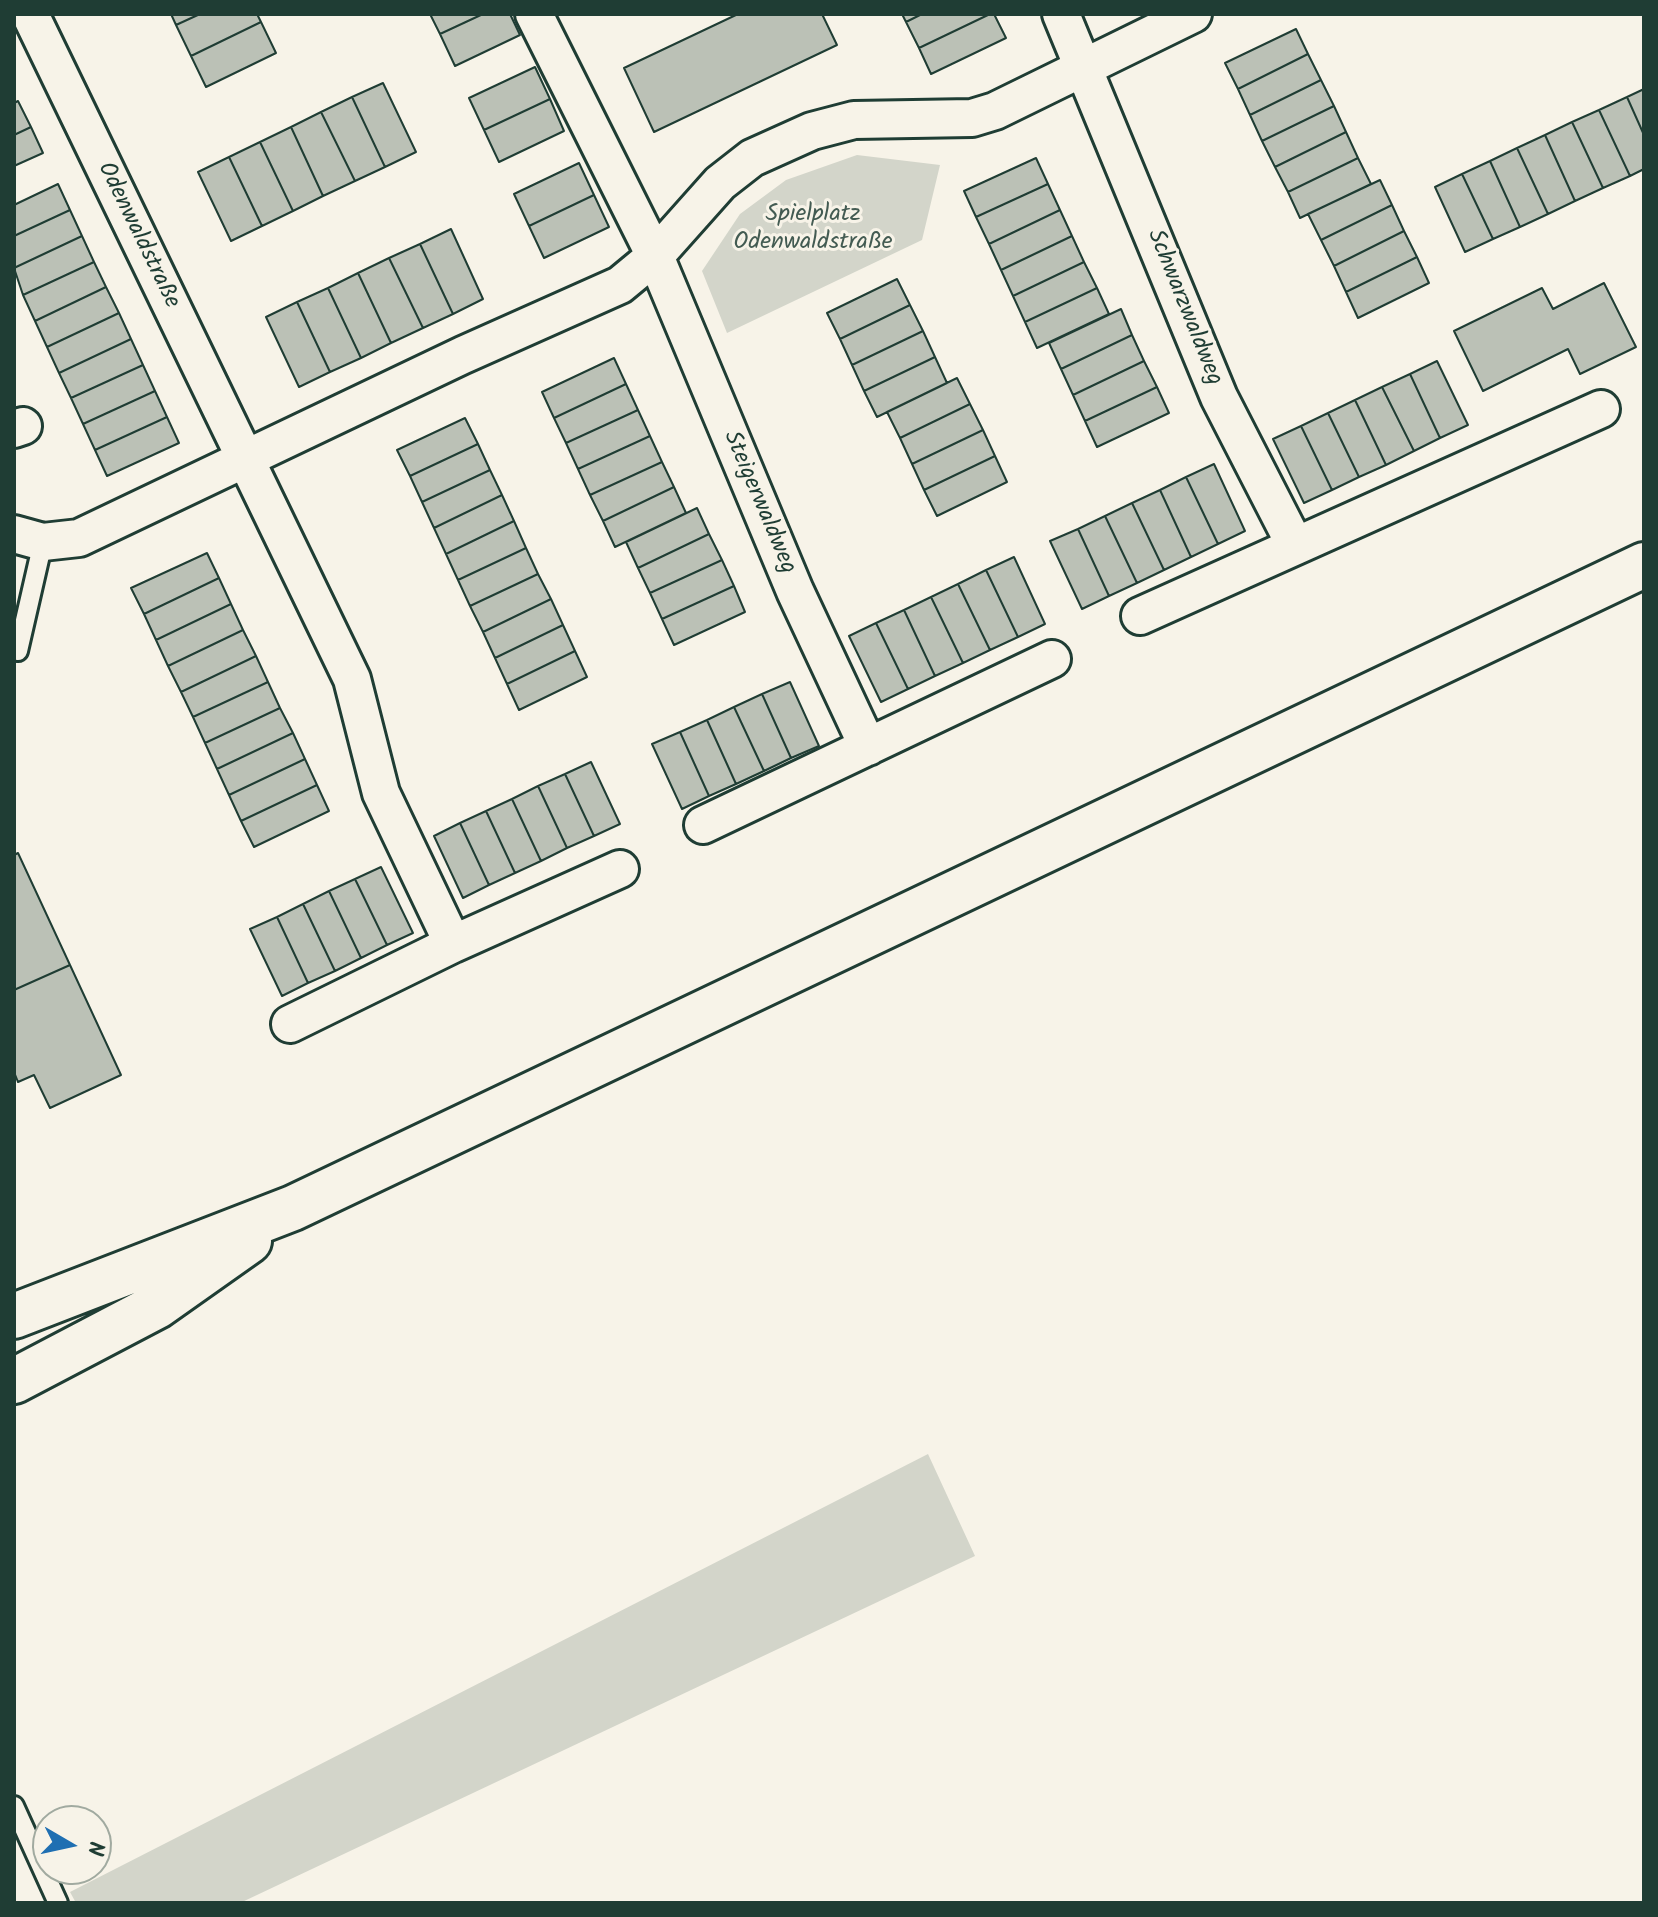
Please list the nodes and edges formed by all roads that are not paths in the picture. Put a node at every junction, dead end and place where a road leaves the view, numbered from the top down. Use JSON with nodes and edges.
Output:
{"nodes":[{"id":1,"x":30,"y":14,"type":"edge"},
{"id":2,"x":534,"y":14,"type":"edge"},
{"id":3,"x":1061,"y":14,"type":"edge"},
{"id":4,"x":1193,"y":14,"type":"edge"},
{"id":5,"x":1085,"y":65,"type":"junction"},
{"id":6,"x":655,"y":256,"type":"junction"},
{"id":7,"x":1601,"y":409,"type":"dead end"},
{"id":8,"x":244,"y":459,"type":"junction"},
{"id":9,"x":28,"y":538,"type":"edge"},
{"id":10,"x":1295,"y":545,"type":"junction"},
{"id":11,"x":1644,"y":565,"type":"edge"},
{"id":12,"x":1140,"y":616,"type":"dead end"},
{"id":13,"x":18,"y":651,"type":"dead end"},
{"id":14,"x":1052,"y":659,"type":"dead end"},
{"id":15,"x":868,"y":747,"type":"junction"},
{"id":16,"x":703,"y":825,"type":"dead end"},
{"id":17,"x":620,"y":869,"type":"dead end"},
{"id":18,"x":453,"y":944,"type":"junction"},
{"id":19,"x":290,"y":1024,"type":"dead end"},
{"id":20,"x":293,"y":1208,"type":"junction"},
{"id":21,"x":14,"y":1292,"type":"edge"},
{"id":22,"x":66,"y":1295,"type":"junction"},
{"id":23,"x":14,"y":1316,"type":"edge"},
{"id":24,"x":14,"y":1381,"type":"edge"},
{"id":25,"x":14,"y":1806,"type":"edge"},
{"id":26,"x":58,"y":1903,"type":"edge"}],
"edges":[{"from":1,"to":8,"type":"street","name":"Odenwaldstraße"},
{"from":2,"to":6,"type":"street"},
{"from":3,"to":5,"type":"street"},
{"from":4,"to":5,"type":"street"},
{"from":5,"to":6,"type":"street"},
{"from":5,"to":10,"type":"street","name":"Schwarzwaldweg"},
{"from":6,"to":8,"type":"street"},
{"from":6,"to":15,"type":"street","name":"Steigerwaldweg"},
{"from":7,"to":10,"type":"street"},
{"from":8,"to":9,"type":"street"},
{"from":8,"to":18,"type":"street"},
{"from":9,"to":13,"type":"lane"},
{"from":10,"to":12,"type":"street"},
{"from":11,"to":20,"type":"main road"},
{"from":14,"to":15,"type":"street"},
{"from":15,"to":16,"type":"street"},
{"from":17,"to":18,"type":"street"},
{"from":18,"to":19,"type":"street"},
{"from":20,"to":22,"type":"main road"},
{"from":20,"to":24,"type":"main road"},
{"from":21,"to":22,"type":"main road"},
{"from":22,"to":23,"type":"main road"},
{"from":25,"to":26,"type":"lane"}]}
